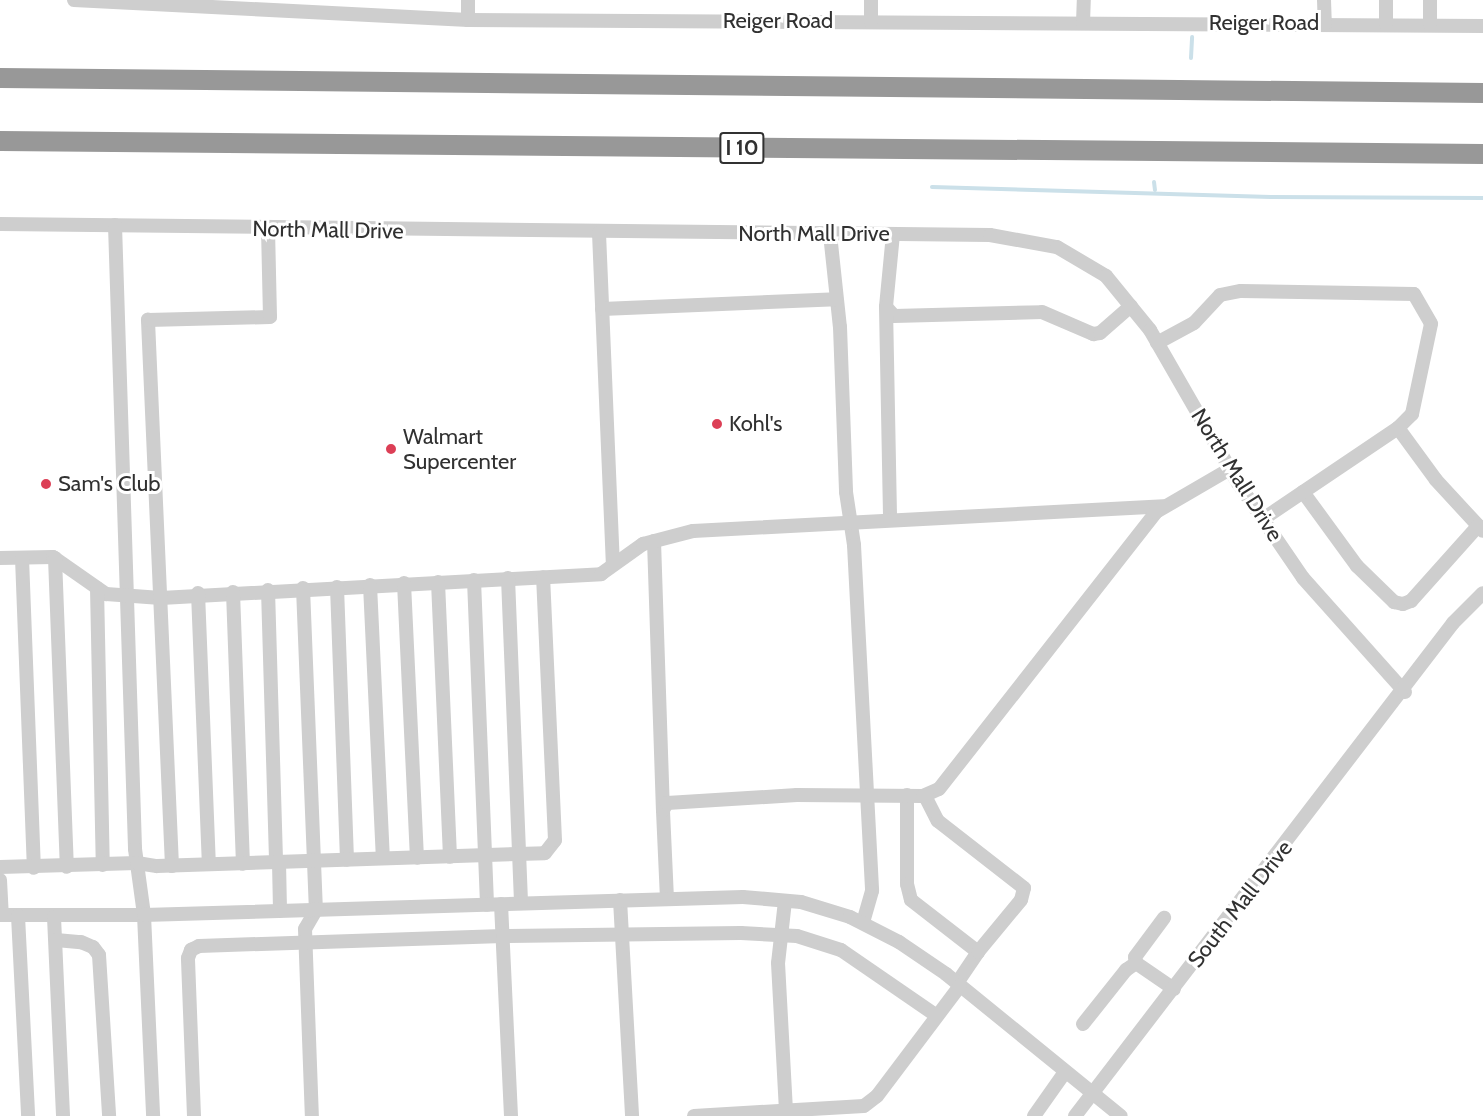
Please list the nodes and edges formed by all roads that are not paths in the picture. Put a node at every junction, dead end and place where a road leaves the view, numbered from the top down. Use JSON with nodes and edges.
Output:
{"nodes":[{"id":1,"x":74,"y":0,"type":"edge"},
{"id":2,"x":468,"y":0,"type":"edge"},
{"id":3,"x":871,"y":0,"type":"edge"},
{"id":4,"x":1084,"y":0,"type":"edge"},
{"id":5,"x":1324,"y":0,"type":"edge"},
{"id":6,"x":1386,"y":0,"type":"edge"},
{"id":7,"x":1430,"y":0,"type":"edge"},
{"id":8,"x":95,"y":1,"type":"edge"},
{"id":9,"x":158,"y":2,"type":"edge"},
{"id":10,"x":468,"y":20,"type":"junction"},
{"id":11,"x":871,"y":22,"type":"junction"},
{"id":12,"x":1083,"y":22,"type":"junction"},
{"id":13,"x":1324,"y":24,"type":"junction"},
{"id":14,"x":1386,"y":24,"type":"junction"},
{"id":15,"x":1430,"y":24,"type":"junction"},
{"id":16,"x":1483,"y":26,"type":"edge"},
{"id":17,"x":0,"y":67,"type":"edge"},
{"id":18,"x":0,"y":78,"type":"edge"},
{"id":19,"x":72,"y":79,"type":"junction"},
{"id":20,"x":1483,"y":93,"type":"edge"},
{"id":21,"x":0,"y":141,"type":"edge"},
{"id":22,"x":1483,"y":154,"type":"edge"},
{"id":23,"x":0,"y":224,"type":"edge"},
{"id":24,"x":115,"y":225,"type":"junction"},
{"id":25,"x":268,"y":229,"type":"junction"},
{"id":26,"x":599,"y":233,"type":"junction"},
{"id":27,"x":830,"y":234,"type":"junction"},
{"id":28,"x":893,"y":234,"type":"junction"},
{"id":29,"x":836,"y":298,"type":"junction"},
{"id":30,"x":1131,"y":306,"type":"junction"},
{"id":31,"x":886,"y":307,"type":"junction"},
{"id":32,"x":602,"y":309,"type":"junction"},
{"id":33,"x":1157,"y":343,"type":"junction"},
{"id":34,"x":1398,"y":428,"type":"junction"},
{"id":35,"x":1230,"y":469,"type":"junction"},
{"id":36,"x":1303,"y":492,"type":"junction"},
{"id":37,"x":1163,"y":506,"type":"junction"},
{"id":38,"x":890,"y":519,"type":"junction"},
{"id":39,"x":1263,"y":519,"type":"junction"},
{"id":40,"x":850,"y":520,"type":"junction"},
{"id":41,"x":1480,"y":528,"type":"edge"},
{"id":42,"x":654,"y":541,"type":"junction"},
{"id":43,"x":0,"y":558,"type":"edge"},
{"id":44,"x":22,"y":558,"type":"junction"},
{"id":45,"x":55,"y":558,"type":"junction"},
{"id":46,"x":613,"y":565,"type":"junction"},
{"id":47,"x":543,"y":577,"type":"junction"},
{"id":48,"x":508,"y":578,"type":"junction"},
{"id":49,"x":474,"y":580,"type":"junction"},
{"id":50,"x":438,"y":582,"type":"junction"},
{"id":51,"x":404,"y":583,"type":"junction"},
{"id":52,"x":370,"y":585,"type":"junction"},
{"id":53,"x":337,"y":587,"type":"junction"},
{"id":54,"x":97,"y":588,"type":"junction"},
{"id":55,"x":303,"y":588,"type":"junction"},
{"id":56,"x":268,"y":590,"type":"junction"},
{"id":57,"x":233,"y":591,"type":"junction"},
{"id":58,"x":198,"y":593,"type":"junction"},
{"id":59,"x":1483,"y":593,"type":"edge"},
{"id":60,"x":127,"y":597,"type":"junction"},
{"id":61,"x":160,"y":598,"type":"junction"},
{"id":62,"x":1405,"y":692,"type":"junction"},
{"id":63,"x":866,"y":793,"type":"junction"},
{"id":64,"x":907,"y":795,"type":"junction"},
{"id":65,"x":925,"y":796,"type":"junction"},
{"id":66,"x":663,"y":810,"type":"junction"},
{"id":67,"x":519,"y":854,"type":"junction"},
{"id":68,"x":484,"y":855,"type":"junction"},
{"id":69,"x":450,"y":856,"type":"junction"},
{"id":70,"x":383,"y":858,"type":"junction"},
{"id":71,"x":417,"y":858,"type":"junction"},
{"id":72,"x":347,"y":860,"type":"junction"},
{"id":73,"x":312,"y":861,"type":"junction"},
{"id":74,"x":278,"y":862,"type":"junction"},
{"id":75,"x":137,"y":863,"type":"junction"},
{"id":76,"x":209,"y":864,"type":"junction"},
{"id":77,"x":243,"y":864,"type":"junction"},
{"id":78,"x":103,"y":865,"type":"junction"},
{"id":79,"x":172,"y":866,"type":"junction"},
{"id":80,"x":0,"y":867,"type":"edge"},
{"id":81,"x":67,"y":867,"type":"junction"},
{"id":82,"x":34,"y":868,"type":"junction"},
{"id":83,"x":0,"y":880,"type":"edge"},
{"id":84,"x":667,"y":898,"type":"junction"},
{"id":85,"x":620,"y":900,"type":"junction"},
{"id":86,"x":785,"y":901,"type":"junction"},
{"id":87,"x":520,"y":903,"type":"junction"},
{"id":88,"x":487,"y":904,"type":"junction"},
{"id":89,"x":501,"y":904,"type":"junction"},
{"id":90,"x":316,"y":910,"type":"junction"},
{"id":91,"x":280,"y":911,"type":"junction"},
{"id":92,"x":1,"y":915,"type":"edge"},
{"id":93,"x":144,"y":915,"type":"junction"},
{"id":94,"x":18,"y":916,"type":"junction"},
{"id":95,"x":54,"y":917,"type":"junction"},
{"id":96,"x":1164,"y":918,"type":"dead end"},
{"id":97,"x":863,"y":923,"type":"junction"},
{"id":98,"x":621,"y":935,"type":"junction"},
{"id":99,"x":781,"y":935,"type":"junction"},
{"id":100,"x":503,"y":936,"type":"junction"},
{"id":101,"x":56,"y":940,"type":"junction"},
{"id":102,"x":305,"y":940,"type":"junction"},
{"id":103,"x":978,"y":952,"type":"junction"},
{"id":104,"x":1136,"y":963,"type":"junction"},
{"id":105,"x":959,"y":984,"type":"junction"},
{"id":106,"x":1174,"y":989,"type":"junction"},
{"id":107,"x":938,"y":1016,"type":"junction"},
{"id":108,"x":1083,"y":1024,"type":"dead end"},
{"id":109,"x":1065,"y":1072,"type":"junction"},
{"id":110,"x":1092,"y":1094,"type":"junction"},
{"id":111,"x":786,"y":1112,"type":"junction"},
{"id":112,"x":28,"y":1116,"type":"edge"},
{"id":113,"x":63,"y":1116,"type":"edge"},
{"id":114,"x":109,"y":1116,"type":"edge"},
{"id":115,"x":153,"y":1116,"type":"edge"},
{"id":116,"x":194,"y":1116,"type":"edge"},
{"id":117,"x":312,"y":1116,"type":"edge"},
{"id":118,"x":511,"y":1116,"type":"edge"},
{"id":119,"x":632,"y":1116,"type":"edge"},
{"id":120,"x":694,"y":1116,"type":"edge"},
{"id":121,"x":1034,"y":1116,"type":"edge"},
{"id":122,"x":1075,"y":1116,"type":"edge"},
{"id":123,"x":1121,"y":1116,"type":"edge"}],
"edges":[{"from":1,"to":8,"type":"street","name":"Reiger Road"},
{"from":2,"to":10,"type":"street"},
{"from":3,"to":11,"type":"street"},
{"from":4,"to":12,"type":"street"},
{"from":5,"to":13,"type":"street"},
{"from":6,"to":14,"type":"street"},
{"from":7,"to":15,"type":"street"},
{"from":8,"to":9,"type":"street","name":"Reiger Road"},
{"from":9,"to":10,"type":"street","name":"Reiger Road"},
{"from":10,"to":11,"type":"street","name":"Reiger Road"},
{"from":11,"to":12,"type":"street","name":"Reiger Road"},
{"from":12,"to":13,"type":"street","name":"Reiger Road"},
{"from":13,"to":14,"type":"street","name":"Reiger Road"},
{"from":14,"to":15,"type":"street","name":"Reiger Road"},
{"from":15,"to":16,"type":"street","name":"Reiger Road"},
{"from":17,"to":19,"type":"highway"},
{"from":18,"to":19,"type":"highway"},
{"from":19,"to":20,"type":"highway"},
{"from":21,"to":22,"type":"highway","number":"I 10"},
{"from":23,"to":24,"type":"street","name":"North Mall Drive"},
{"from":24,"to":25,"type":"street","name":"North Mall Drive"},
{"from":24,"to":60,"type":"street"},
{"from":25,"to":26,"type":"street","name":"North Mall Drive"},
{"from":25,"to":61,"type":"street"},
{"from":26,"to":27,"type":"street","name":"North Mall Drive"},
{"from":26,"to":32,"type":"street"},
{"from":27,"to":28,"type":"street","name":"North Mall Drive"},
{"from":27,"to":29,"type":"street"},
{"from":28,"to":30,"type":"street","name":"North Mall Drive"},
{"from":28,"to":31,"type":"street"},
{"from":29,"to":32,"type":"street"},
{"from":29,"to":40,"type":"street"},
{"from":30,"to":31,"type":"street"},
{"from":30,"to":33,"type":"street","name":"North Mall Drive"},
{"from":31,"to":38,"type":"street"},
{"from":32,"to":46,"type":"street"},
{"from":33,"to":34,"type":"street"},
{"from":33,"to":35,"type":"street","name":"North Mall Drive"},
{"from":34,"to":36,"type":"street"},
{"from":34,"to":41,"type":"street"},
{"from":35,"to":37,"type":"street"},
{"from":35,"to":39,"type":"street","name":"North Mall Drive"},
{"from":36,"to":39,"type":"street"},
{"from":36,"to":41,"type":"street"},
{"from":37,"to":38,"type":"street"},
{"from":37,"to":65,"type":"street"},
{"from":38,"to":40,"type":"street"},
{"from":39,"to":62,"type":"street","name":"North Mall Drive"},
{"from":40,"to":42,"type":"street"},
{"from":40,"to":63,"type":"street"},
{"from":42,"to":46,"type":"street"},
{"from":42,"to":66,"type":"street"},
{"from":43,"to":44,"type":"street"},
{"from":44,"to":45,"type":"street"},
{"from":44,"to":82,"type":"street"},
{"from":45,"to":54,"type":"street"},
{"from":45,"to":81,"type":"street"},
{"from":46,"to":47,"type":"street"},
{"from":47,"to":48,"type":"street"},
{"from":47,"to":67,"type":"street"},
{"from":48,"to":49,"type":"street"},
{"from":48,"to":67,"type":"street"},
{"from":49,"to":50,"type":"street"},
{"from":49,"to":68,"type":"street"},
{"from":50,"to":51,"type":"street"},
{"from":50,"to":69,"type":"street"},
{"from":51,"to":52,"type":"street"},
{"from":51,"to":71,"type":"street"},
{"from":52,"to":53,"type":"street"},
{"from":52,"to":70,"type":"street"},
{"from":53,"to":55,"type":"street"},
{"from":53,"to":72,"type":"street"},
{"from":54,"to":60,"type":"street"},
{"from":54,"to":78,"type":"street"},
{"from":55,"to":56,"type":"street"},
{"from":55,"to":73,"type":"street"},
{"from":56,"to":57,"type":"street"},
{"from":56,"to":74,"type":"street"},
{"from":57,"to":58,"type":"street"},
{"from":57,"to":77,"type":"street"},
{"from":58,"to":61,"type":"street"},
{"from":58,"to":76,"type":"street"},
{"from":59,"to":62,"type":"street","name":"South Mall Drive"},
{"from":60,"to":61,"type":"street"},
{"from":60,"to":75,"type":"street"},
{"from":61,"to":79,"type":"street"},
{"from":62,"to":106,"type":"street","name":"South Mall Drive"},
{"from":63,"to":64,"type":"street"},
{"from":63,"to":66,"type":"street"},
{"from":63,"to":97,"type":"street"},
{"from":64,"to":65,"type":"street"},
{"from":64,"to":103,"type":"street"},
{"from":65,"to":103,"type":"street"},
{"from":66,"to":84,"type":"street"},
{"from":67,"to":68,"type":"street"},
{"from":67,"to":87,"type":"street"},
{"from":68,"to":69,"type":"street"},
{"from":68,"to":88,"type":"street"},
{"from":69,"to":71,"type":"street"},
{"from":70,"to":71,"type":"street"},
{"from":70,"to":72,"type":"street"},
{"from":72,"to":73,"type":"street"},
{"from":73,"to":74,"type":"street"},
{"from":73,"to":90,"type":"street"},
{"from":74,"to":77,"type":"street"},
{"from":74,"to":91,"type":"street"},
{"from":75,"to":78,"type":"street"},
{"from":75,"to":79,"type":"street"},
{"from":75,"to":93,"type":"street"},
{"from":76,"to":77,"type":"street"},
{"from":76,"to":79,"type":"street"},
{"from":78,"to":81,"type":"street"},
{"from":80,"to":82,"type":"street"},
{"from":81,"to":82,"type":"street"},
{"from":83,"to":92,"type":"street"},
{"from":84,"to":85,"type":"street"},
{"from":84,"to":86,"type":"street"},
{"from":85,"to":87,"type":"street"},
{"from":85,"to":98,"type":"street"},
{"from":86,"to":97,"type":"street"},
{"from":86,"to":99,"type":"street"},
{"from":87,"to":89,"type":"street"},
{"from":88,"to":89,"type":"street"},
{"from":88,"to":90,"type":"street"},
{"from":89,"to":100,"type":"street"},
{"from":90,"to":91,"type":"street"},
{"from":90,"to":102,"type":"street"},
{"from":91,"to":93,"type":"street"},
{"from":92,"to":94,"type":"street"},
{"from":93,"to":95,"type":"street"},
{"from":93,"to":115,"type":"street"},
{"from":94,"to":95,"type":"street"},
{"from":94,"to":112,"type":"street"},
{"from":95,"to":101,"type":"street"},
{"from":96,"to":104,"type":"street"},
{"from":97,"to":105,"type":"street"},
{"from":98,"to":99,"type":"street"},
{"from":98,"to":100,"type":"street"},
{"from":98,"to":119,"type":"street"},
{"from":99,"to":107,"type":"street"},
{"from":99,"to":111,"type":"street"},
{"from":100,"to":102,"type":"street"},
{"from":100,"to":118,"type":"street"},
{"from":101,"to":113,"type":"street"},
{"from":101,"to":114,"type":"street"},
{"from":102,"to":116,"type":"street"},
{"from":102,"to":117,"type":"street"},
{"from":103,"to":105,"type":"street"},
{"from":104,"to":106,"type":"street"},
{"from":104,"to":108,"type":"street"},
{"from":105,"to":107,"type":"street"},
{"from":105,"to":109,"type":"street"},
{"from":106,"to":110,"type":"street","name":"South Mall Drive"},
{"from":107,"to":111,"type":"street"},
{"from":109,"to":110,"type":"street"},
{"from":109,"to":121,"type":"street"},
{"from":110,"to":122,"type":"street","name":"South Mall Drive"},
{"from":110,"to":123,"type":"street"},
{"from":111,"to":120,"type":"street"}]}
